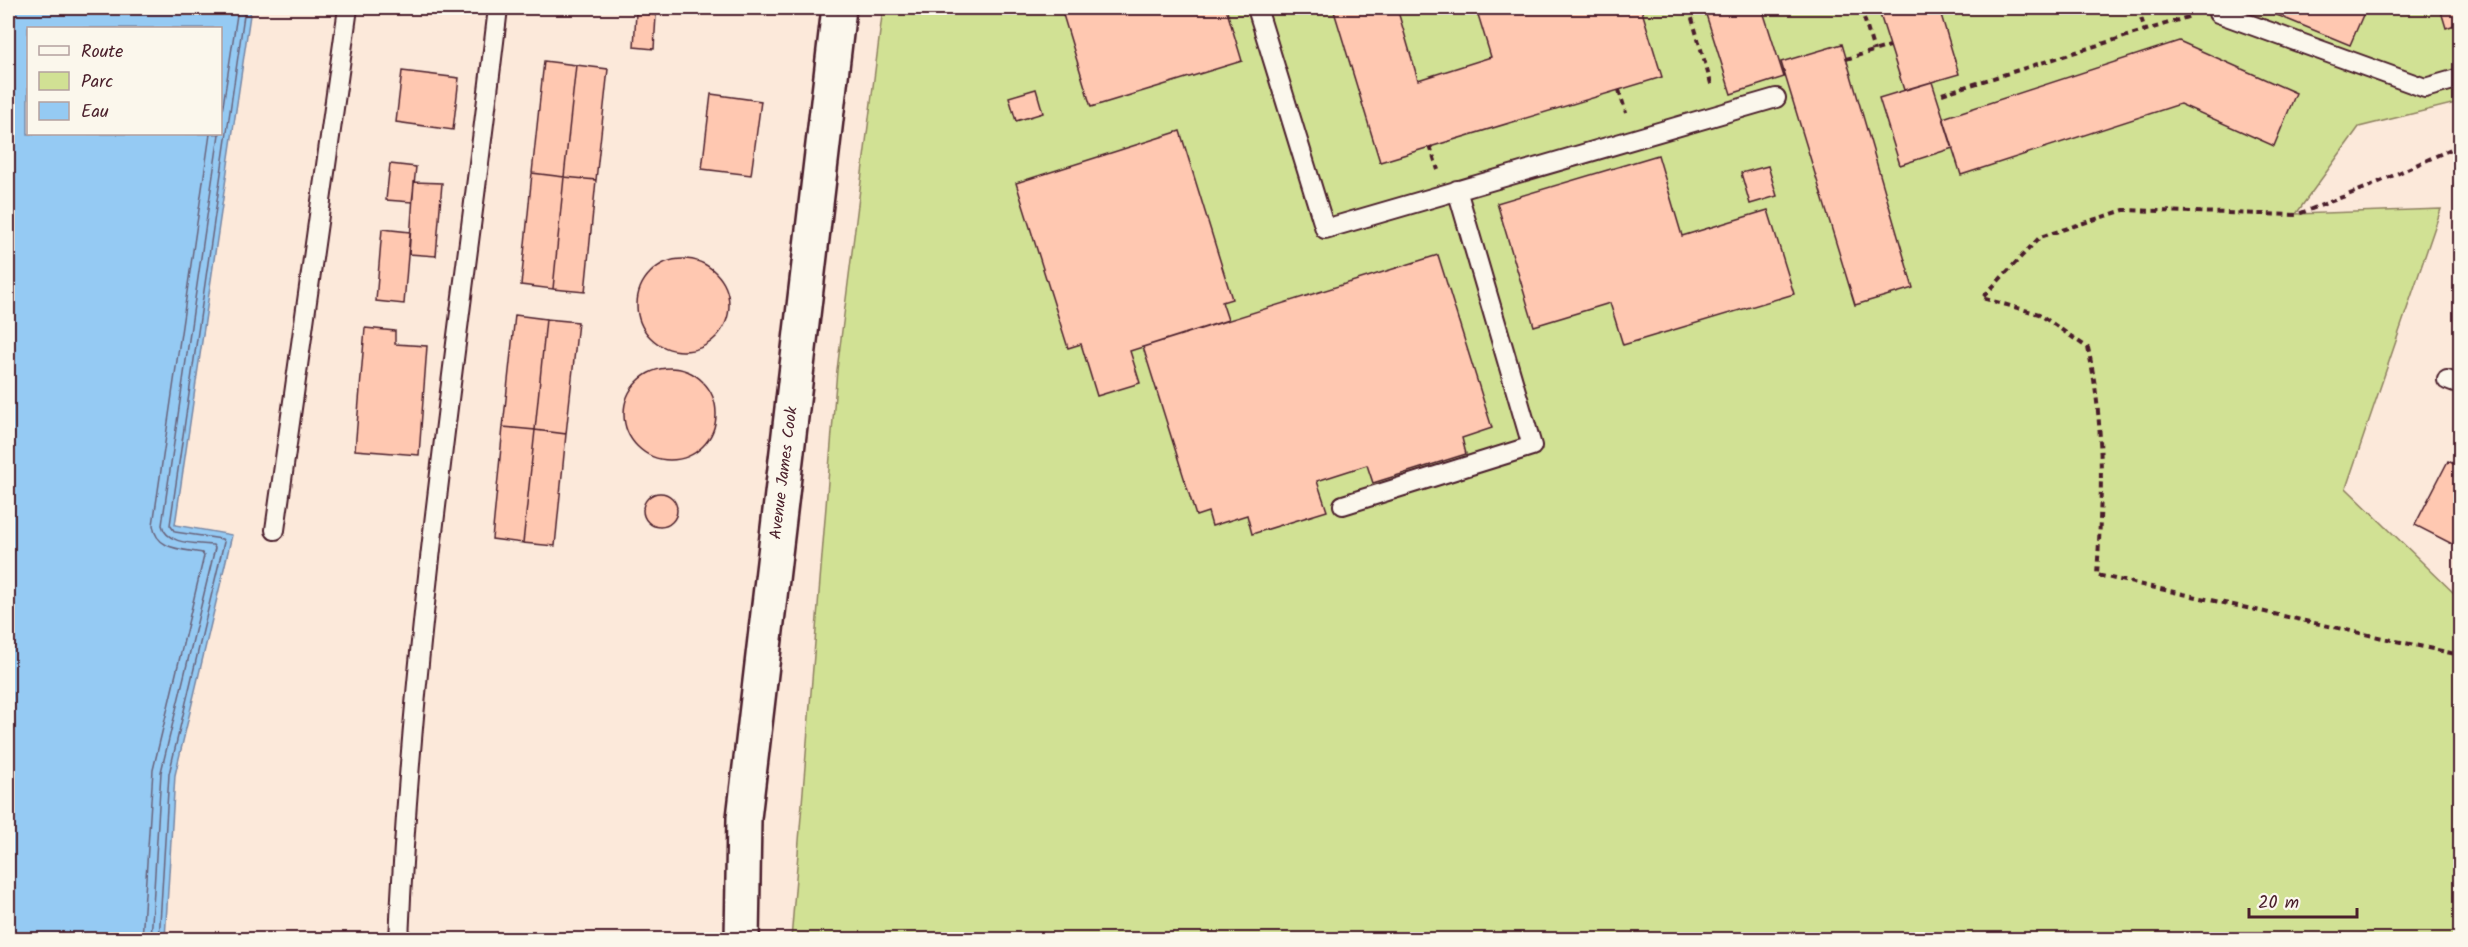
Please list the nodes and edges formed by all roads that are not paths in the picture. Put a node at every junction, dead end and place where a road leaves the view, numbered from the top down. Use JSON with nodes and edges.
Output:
{"nodes":[{"id":1,"x":348,"y":8,"type":"edge"},
{"id":2,"x":498,"y":8,"type":"edge"},
{"id":3,"x":839,"y":8,"type":"edge"},
{"id":4,"x":1257,"y":8,"type":"edge"},
{"id":5,"x":2217,"y":13,"type":"road end"},
{"id":6,"x":2460,"y":78,"type":"edge"},
{"id":7,"x":1776,"y":98,"type":"dead end"},
{"id":8,"x":1456,"y":190,"type":"junction"},
{"id":9,"x":1343,"y":505,"type":"dead end"},
{"id":10,"x":275,"y":530,"type":"dead end"},
{"id":11,"x":399,"y":939,"type":"edge"},
{"id":12,"x":742,"y":939,"type":"edge"}],
"edges":[{"from":1,"to":10,"type":"lane"},
{"from":2,"to":11,"type":"lane"},
{"from":3,"to":12,"type":"main road","name":"Avenue James Cook"},
{"from":4,"to":8,"type":"lane"},
{"from":5,"to":6,"type":"lane"},
{"from":7,"to":8,"type":"lane"},
{"from":8,"to":9,"type":"lane"}]}
